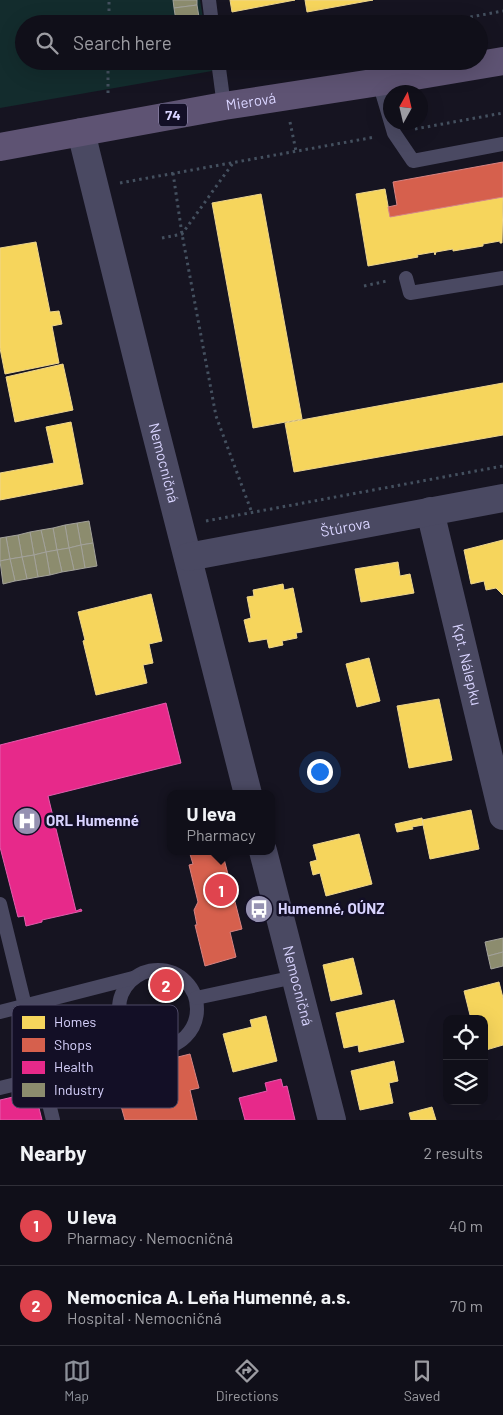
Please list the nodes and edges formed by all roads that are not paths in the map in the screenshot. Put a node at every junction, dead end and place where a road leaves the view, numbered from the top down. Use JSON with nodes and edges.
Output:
{"nodes":[{"id":1,"x":208,"y":0,"type":"edge"},
{"id":2,"x":210,"y":15,"type":"edge"},
{"id":3,"x":503,"y":61,"type":"edge"},
{"id":4,"x":488,"y":64,"type":"edge"},
{"id":5,"x":219,"y":70,"type":"edge"},
{"id":6,"x":450,"y":70,"type":"edge"},
{"id":7,"x":379,"y":82,"type":"junction"},
{"id":8,"x":224,"y":106,"type":"junction"},
{"id":9,"x":81,"y":132,"type":"junction"},
{"id":10,"x":503,"y":144,"type":"edge"},
{"id":11,"x":0,"y":147,"type":"edge"},
{"id":12,"x":406,"y":278,"type":"dead end"},
{"id":13,"x":503,"y":278,"type":"edge"},
{"id":14,"x":503,"y":498,"type":"edge"},
{"id":15,"x":430,"y":511,"type":"junction"},
{"id":16,"x":188,"y":557,"type":"junction"},
{"id":17,"x":247,"y":790,"type":"edge"},
{"id":18,"x":503,"y":816,"type":"edge"},
{"id":19,"x":264,"y":855,"type":"edge"},
{"id":20,"x":0,"y":904,"type":"edge"},
{"id":21,"x":295,"y":977,"type":"junction"},
{"id":22,"x":134,"y":978,"type":"junction"},
{"id":23,"x":196,"y":998,"type":"junction"},
{"id":24,"x":25,"y":1005,"type":"edge"},
{"id":25,"x":29,"y":1005,"type":"edge"},
{"id":26,"x":119,"y":1005,"type":"edge"},
{"id":27,"x":178,"y":1042,"type":"edge"},
{"id":28,"x":332,"y":1120,"type":"edge"}],
"edges":[{"from":1,"to":2,"type":"lane"},
{"from":3,"to":4,"type":"main road","name":"Mierová","number":"74"},
{"from":5,"to":8,"type":"lane"},
{"from":6,"to":7,"type":"main road","name":"Mierová","number":"74"},
{"from":7,"to":8,"type":"main road","name":"Mierová","number":"74"},
{"from":7,"to":10,"type":"lane"},
{"from":8,"to":9,"type":"main road","name":"Mierová","number":"74"},
{"from":9,"to":11,"type":"main road","name":"Mierová","number":"74"},
{"from":9,"to":16,"type":"street","name":"Nemocničná"},
{"from":12,"to":13,"type":"lane"},
{"from":14,"to":15,"type":"street","name":"Štúrova"},
{"from":15,"to":16,"type":"street","name":"Štúrova"},
{"from":15,"to":18,"type":"street","name":"Kpt. Nálepku"},
{"from":16,"to":17,"type":"street","name":"Nemocničná"},
{"from":19,"to":21,"type":"street","name":"Nemocničná"},
{"from":20,"to":24,"type":"lane"},
{"from":21,"to":23,"type":"lane"},
{"from":21,"to":28,"type":"street","name":"Nemocničná"},
{"from":22,"to":23,"type":"lane"},
{"from":22,"to":25,"type":"lane"},
{"from":22,"to":26,"type":"lane"},
{"from":23,"to":27,"type":"lane"}]}
